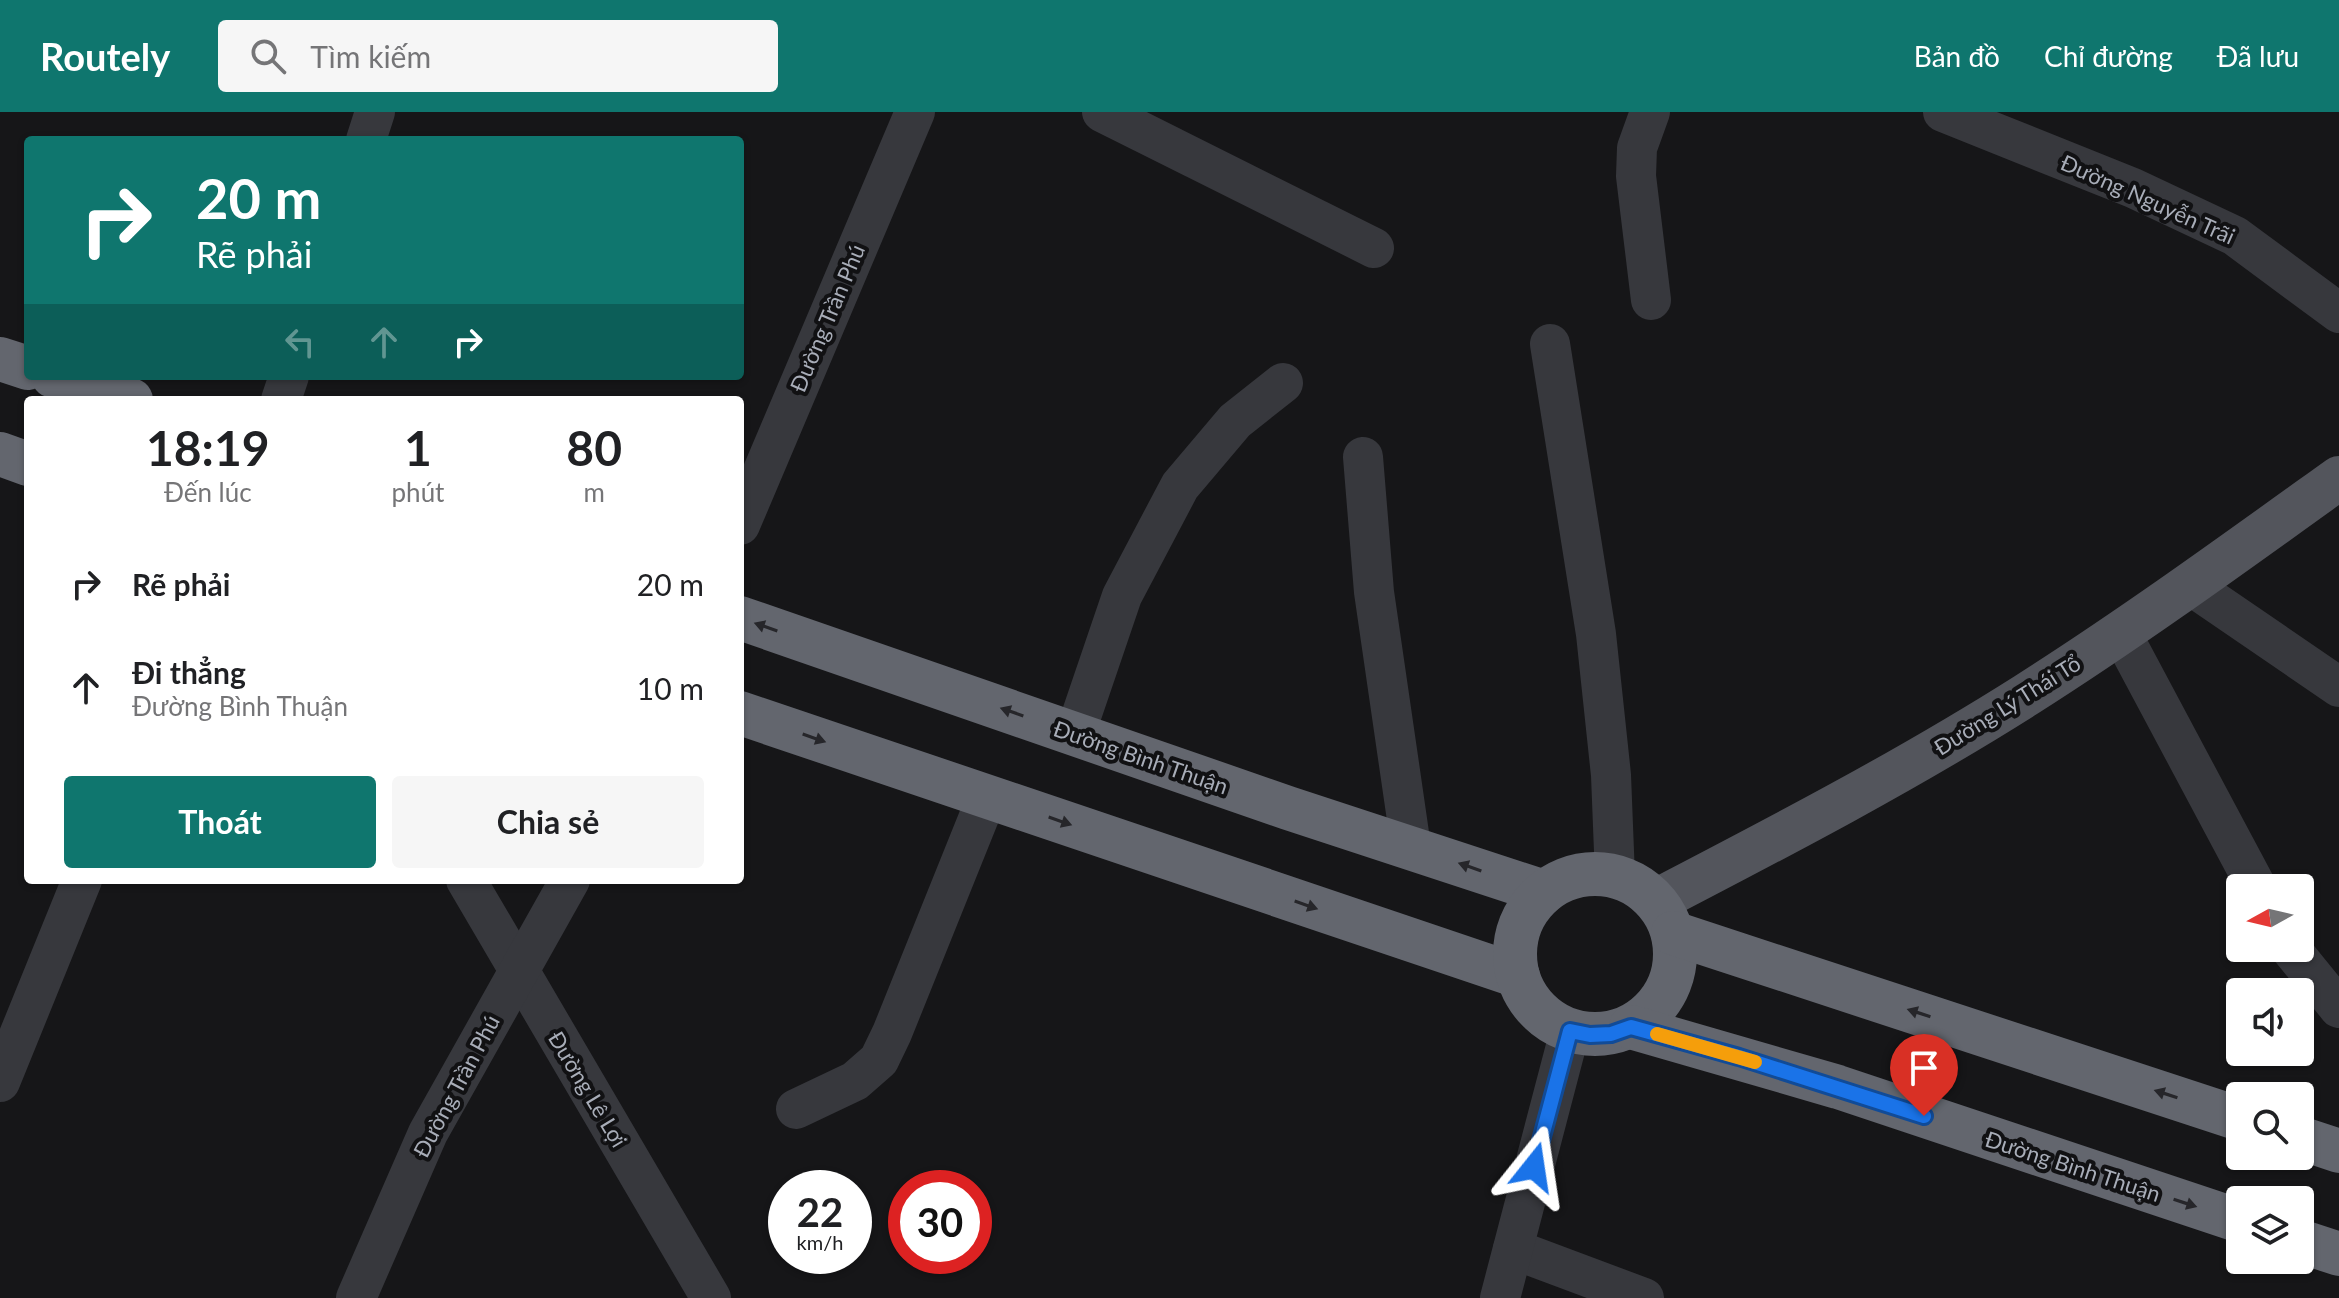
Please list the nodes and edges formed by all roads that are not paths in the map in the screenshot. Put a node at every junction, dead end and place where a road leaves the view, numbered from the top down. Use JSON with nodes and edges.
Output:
{"nodes":[{"id":1,"x":375,"y":112,"type":"edge"},
{"id":2,"x":915,"y":112,"type":"edge"},
{"id":3,"x":1102,"y":112,"type":"edge"},
{"id":4,"x":1650,"y":112,"type":"edge"},
{"id":5,"x":1943,"y":112,"type":"edge"},
{"id":6,"x":367,"y":136,"type":"edge"},
{"id":7,"x":1374,"y":248,"type":"dead end"},
{"id":8,"x":1651,"y":300,"type":"dead end"},
{"id":9,"x":2339,"y":313,"type":"edge"},
{"id":10,"x":1550,"y":344,"type":"dead end"},
{"id":11,"x":0,"y":359,"type":"edge"},
{"id":12,"x":24,"y":367,"type":"edge"},
{"id":13,"x":66,"y":380,"type":"edge"},
{"id":14,"x":1283,"y":383,"type":"dead end"},
{"id":15,"x":118,"y":396,"type":"edge"},
{"id":16,"x":0,"y":454,"type":"edge"},
{"id":17,"x":1363,"y":457,"type":"dead end"},
{"id":18,"x":24,"y":463,"type":"edge"},
{"id":19,"x":2339,"y":478,"type":"edge"},
{"id":20,"x":744,"y":516,"type":"edge"},
{"id":21,"x":2190,"y":585,"type":"junction"},
{"id":22,"x":744,"y":619,"type":"edge"},
{"id":23,"x":2121,"y":633,"type":"junction"},
{"id":24,"x":2339,"y":687,"type":"edge"},
{"id":25,"x":744,"y":714,"type":"edge"},
{"id":26,"x":1075,"y":734,"type":"junction"},
{"id":27,"x":987,"y":797,"type":"junction"},
{"id":28,"x":1411,"y":847,"type":"junction"},
{"id":29,"x":2250,"y":874,"type":"edge"},
{"id":30,"x":1615,"y":877,"type":"junction"},
{"id":31,"x":80,"y":884,"type":"edge"},
{"id":32,"x":468,"y":884,"type":"edge"},
{"id":33,"x":568,"y":884,"type":"edge"},
{"id":34,"x":1544,"y":892,"type":"junction"},
{"id":35,"x":1664,"y":917,"type":"junction"},
{"id":36,"x":2301,"y":962,"type":"edge"},
{"id":37,"x":518,"y":972,"type":"junction"},
{"id":38,"x":1518,"y":976,"type":"junction"},
{"id":39,"x":2339,"y":1008,"type":"edge"},
{"id":40,"x":1631,"y":1027,"type":"junction"},
{"id":41,"x":1570,"y":1031,"type":"junction"},
{"id":42,"x":0,"y":1082,"type":"edge"},
{"id":43,"x":796,"y":1109,"type":"dead end"},
{"id":44,"x":2226,"y":1114,"type":"edge"},
{"id":45,"x":2314,"y":1143,"type":"edge"},
{"id":46,"x":2339,"y":1151,"type":"edge"},
{"id":47,"x":2226,"y":1216,"type":"edge"},
{"id":48,"x":2314,"y":1246,"type":"edge"},
{"id":49,"x":1513,"y":1249,"type":"junction"},
{"id":50,"x":2339,"y":1254,"type":"edge"},
{"id":51,"x":356,"y":1298,"type":"edge"},
{"id":52,"x":711,"y":1298,"type":"edge"},
{"id":53,"x":1500,"y":1298,"type":"edge"},
{"id":54,"x":1644,"y":1298,"type":"edge"}],
"edges":[{"from":1,"to":6,"type":"street"},
{"from":2,"to":20,"type":"street","name":"Đường Trần Phú"},
{"from":3,"to":7,"type":"street"},
{"from":4,"to":8,"type":"street"},
{"from":5,"to":9,"type":"street","name":"Đường Nguyễn Trãi"},
{"from":10,"to":30,"type":"street"},
{"from":11,"to":12,"type":"highway"},
{"from":13,"to":15,"type":"highway"},
{"from":14,"to":26,"type":"street"},
{"from":16,"to":18,"type":"highway"},
{"from":17,"to":28,"type":"street"},
{"from":19,"to":21,"type":"main road","name":"Đường Lý Thái Tổ"},
{"from":21,"to":23,"type":"main road","name":"Đường Lý Thái Tổ"},
{"from":21,"to":24,"type":"street"},
{"from":26,"to":22,"type":"highway","name":"Đường Bình Thuận","one_way":true},
{"from":23,"to":29,"type":"street"},
{"from":23,"to":35,"type":"main road","name":"Đường Lý Thái Tổ"},
{"from":25,"to":27,"type":"highway","one_way":true},
{"from":26,"to":28,"type":"highway","name":"Đường Bình Thuận"},
{"from":27,"to":38,"type":"highway","one_way":true},
{"from":27,"to":43,"type":"street"},
{"from":34,"to":28,"type":"highway","name":"Đường Bình Thuận","one_way":true},
{"from":30,"to":34,"type":"highway"},
{"from":30,"to":35,"type":"highway"},
{"from":31,"to":42,"type":"street"},
{"from":32,"to":37,"type":"street","name":"Đường Lê Lợi"},
{"from":33,"to":37,"type":"street","name":"Đường Trần Phú"},
{"from":34,"to":38,"type":"highway"},
{"from":35,"to":40,"type":"highway"},
{"from":44,"to":35,"type":"highway","one_way":true},
{"from":36,"to":39,"type":"street"},
{"from":37,"to":51,"type":"street","name":"Đường Trần Phú"},
{"from":37,"to":52,"type":"street","name":"Đường Lê Lợi"},
{"from":38,"to":41,"type":"highway"},
{"from":40,"to":41,"type":"highway"},
{"from":40,"to":47,"type":"highway","name":"Đường Bình Thuận","one_way":true},
{"from":41,"to":49,"type":"street"},
{"from":45,"to":46,"type":"highway"},
{"from":48,"to":50,"type":"highway"},
{"from":49,"to":53,"type":"street"},
{"from":49,"to":54,"type":"street"}]}
